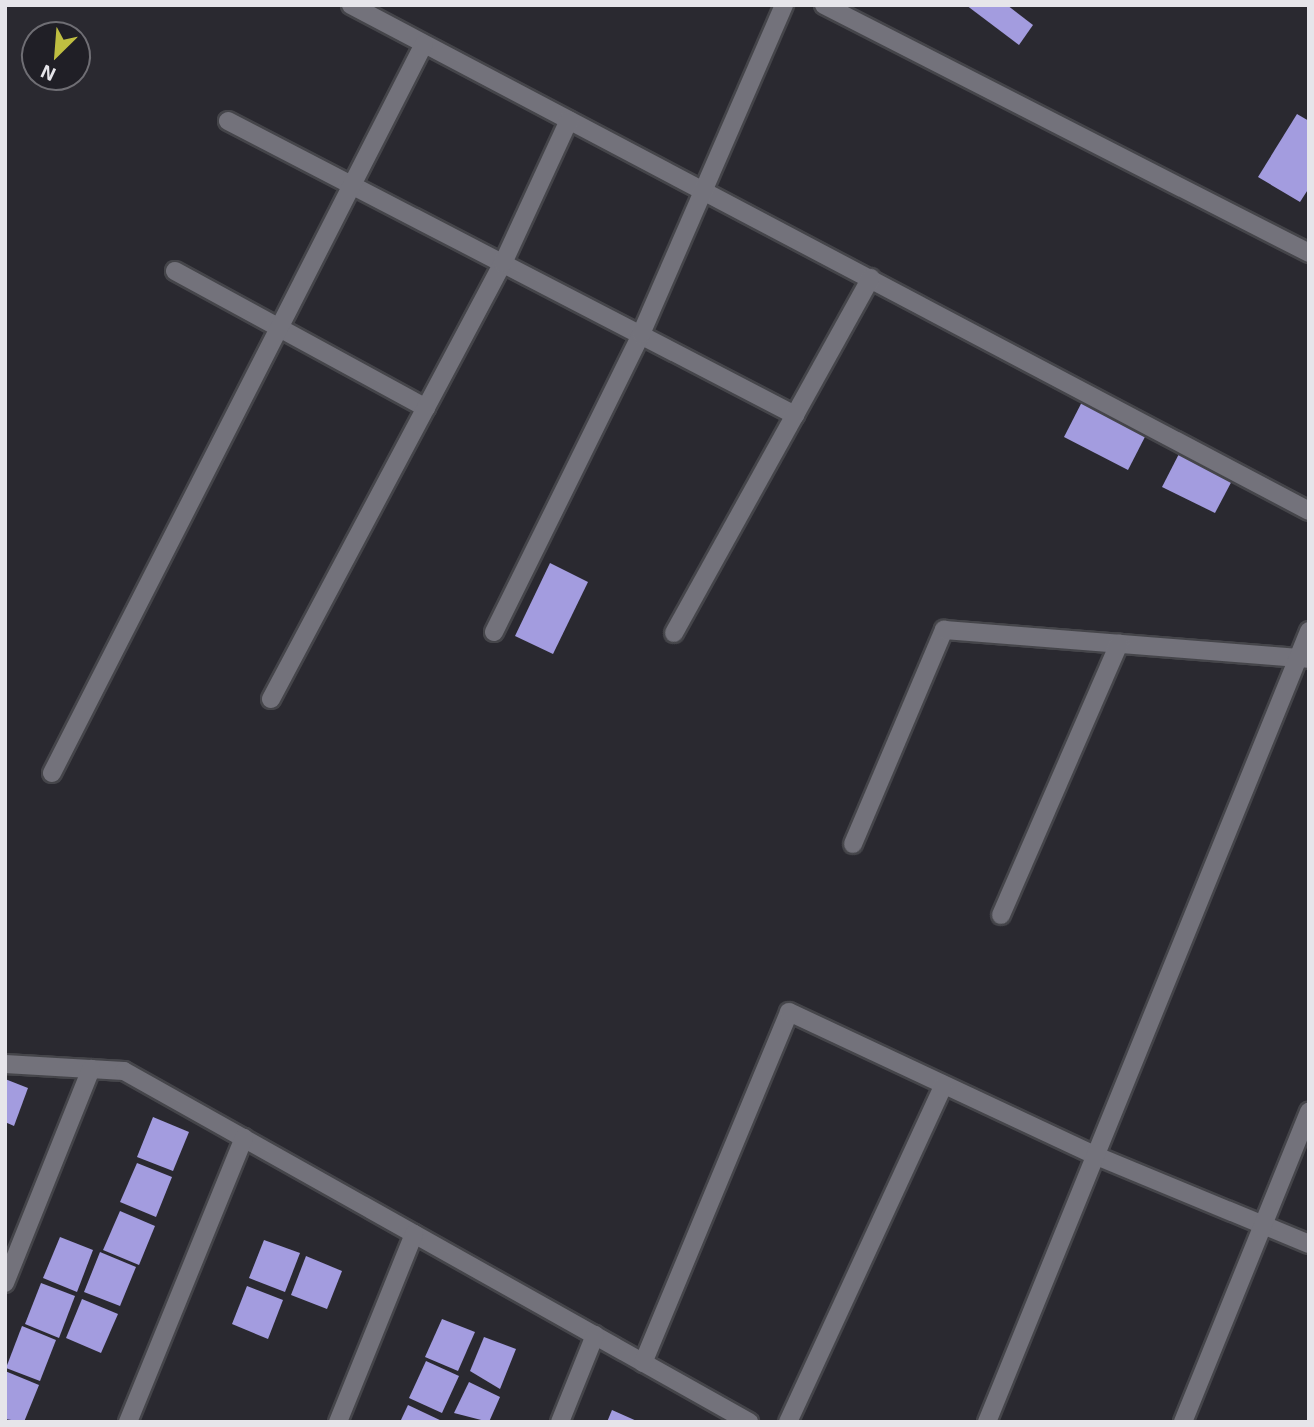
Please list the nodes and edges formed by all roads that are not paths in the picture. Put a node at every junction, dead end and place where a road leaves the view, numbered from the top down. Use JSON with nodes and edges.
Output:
{"nodes":[{"id":1,"x":351,"y":5,"type":"edge"},
{"id":2,"x":784,"y":5,"type":"edge"},
{"id":3,"x":824,"y":5,"type":"edge"},
{"id":4,"x":425,"y":44,"type":"junction"},
{"id":5,"x":569,"y":120,"type":"junction"},
{"id":6,"x":228,"y":121,"type":"dead end"},
{"id":7,"x":353,"y":185,"type":"junction"},
{"id":8,"x":704,"y":189,"type":"junction"},
{"id":9,"x":1309,"y":253,"type":"edge"},
{"id":10,"x":503,"y":263,"type":"junction"},
{"id":11,"x":175,"y":271,"type":"dead end"},
{"id":12,"x":872,"y":278,"type":"junction"},
{"id":13,"x":278,"y":331,"type":"junction"},
{"id":14,"x":641,"y":334,"type":"junction"},
{"id":15,"x":426,"y":408,"type":"junction"},
{"id":16,"x":795,"y":415,"type":"junction"},
{"id":17,"x":1309,"y":511,"type":"edge"},
{"id":18,"x":1309,"y":631,"type":"edge"},
{"id":19,"x":494,"y":632,"type":"dead end"},
{"id":20,"x":674,"y":634,"type":"dead end"},
{"id":21,"x":1119,"y":644,"type":"junction"},
{"id":22,"x":1301,"y":658,"type":"edge"},
{"id":23,"x":271,"y":699,"type":"dead end"},
{"id":24,"x":52,"y":774,"type":"dead end"},
{"id":25,"x":853,"y":844,"type":"dead end"},
{"id":26,"x":1000,"y":915,"type":"dead end"},
{"id":27,"x":5,"y":1064,"type":"edge"},
{"id":28,"x":90,"y":1069,"type":"junction"},
{"id":29,"x":944,"y":1085,"type":"junction"},
{"id":30,"x":1309,"y":1112,"type":"edge"},
{"id":31,"x":244,"y":1138,"type":"junction"},
{"id":32,"x":1099,"y":1157,"type":"junction"},
{"id":33,"x":1263,"y":1226,"type":"junction"},
{"id":34,"x":414,"y":1234,"type":"junction"},
{"id":35,"x":1309,"y":1244,"type":"edge"},
{"id":36,"x":5,"y":1283,"type":"edge"},
{"id":37,"x":595,"y":1335,"type":"junction"},
{"id":38,"x":643,"y":1363,"type":"junction"},
{"id":39,"x":128,"y":1422,"type":"edge"},
{"id":40,"x":338,"y":1422,"type":"edge"},
{"id":41,"x":560,"y":1422,"type":"edge"},
{"id":42,"x":749,"y":1422,"type":"edge"},
{"id":43,"x":788,"y":1422,"type":"edge"},
{"id":44,"x":987,"y":1422,"type":"edge"},
{"id":45,"x":1183,"y":1422,"type":"edge"}],
"edges":[{"from":1,"to":4,"type":"street"},
{"from":2,"to":8,"type":"street"},
{"from":3,"to":9,"type":"street"},
{"from":4,"to":5,"type":"street"},
{"from":4,"to":7,"type":"street"},
{"from":5,"to":8,"type":"street"},
{"from":5,"to":10,"type":"street"},
{"from":6,"to":7,"type":"street"},
{"from":7,"to":10,"type":"street"},
{"from":7,"to":13,"type":"street"},
{"from":8,"to":12,"type":"street"},
{"from":8,"to":14,"type":"street"},
{"from":10,"to":14,"type":"street"},
{"from":10,"to":15,"type":"street"},
{"from":11,"to":13,"type":"street"},
{"from":12,"to":16,"type":"street"},
{"from":12,"to":17,"type":"street"},
{"from":13,"to":15,"type":"street"},
{"from":13,"to":24,"type":"street"},
{"from":14,"to":16,"type":"street"},
{"from":14,"to":19,"type":"street"},
{"from":15,"to":23,"type":"street"},
{"from":16,"to":20,"type":"street"},
{"from":18,"to":22,"type":"street"},
{"from":21,"to":22,"type":"street"},
{"from":21,"to":25,"type":"street"},
{"from":21,"to":26,"type":"street"},
{"from":22,"to":32,"type":"street"},
{"from":27,"to":28,"type":"street"},
{"from":28,"to":31,"type":"street"},
{"from":28,"to":36,"type":"street"},
{"from":29,"to":32,"type":"street"},
{"from":29,"to":38,"type":"street"},
{"from":29,"to":43,"type":"street"},
{"from":30,"to":33,"type":"street"},
{"from":31,"to":34,"type":"street"},
{"from":31,"to":39,"type":"street"},
{"from":32,"to":33,"type":"street"},
{"from":32,"to":44,"type":"street"},
{"from":33,"to":35,"type":"street"},
{"from":33,"to":45,"type":"street"},
{"from":34,"to":37,"type":"street"},
{"from":34,"to":40,"type":"street"},
{"from":37,"to":38,"type":"street"},
{"from":37,"to":41,"type":"street"},
{"from":38,"to":42,"type":"street"}]}
